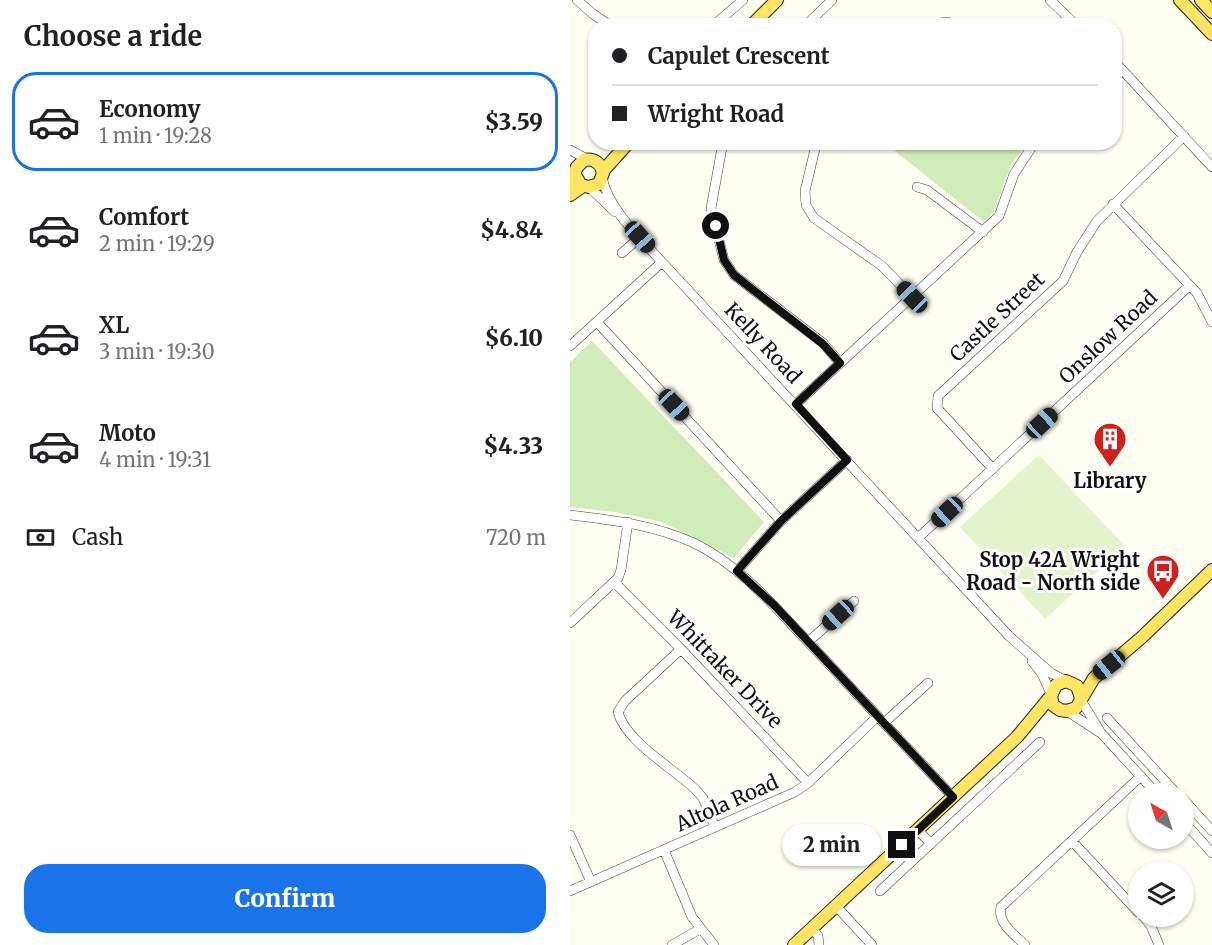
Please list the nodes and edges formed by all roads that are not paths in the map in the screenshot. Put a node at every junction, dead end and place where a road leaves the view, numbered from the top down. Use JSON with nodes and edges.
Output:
{"nodes":[{"id":1,"x":577,"y":0,"type":"edge"},
{"id":2,"x":743,"y":0,"type":"edge"},
{"id":3,"x":777,"y":0,"type":"edge"},
{"id":4,"x":832,"y":0,"type":"edge"},
{"id":5,"x":1050,"y":0,"type":"edge"},
{"id":6,"x":1180,"y":0,"type":"edge"},
{"id":7,"x":1201,"y":0,"type":"edge"},
{"id":8,"x":1212,"y":12,"type":"edge"},
{"id":9,"x":599,"y":18,"type":"edge"},
{"id":10,"x":722,"y":18,"type":"edge"},
{"id":11,"x":759,"y":18,"type":"edge"},
{"id":12,"x":813,"y":18,"type":"edge"},
{"id":13,"x":1069,"y":18,"type":"edge"},
{"id":14,"x":1212,"y":34,"type":"edge"},
{"id":15,"x":1122,"y":71,"type":"edge"},
{"id":16,"x":1184,"y":136,"type":"junction"},
{"id":17,"x":570,"y":150,"type":"edge"},
{"id":18,"x":613,"y":150,"type":"edge"},
{"id":19,"x":619,"y":150,"type":"edge"},
{"id":20,"x":722,"y":150,"type":"edge"},
{"id":21,"x":814,"y":150,"type":"edge"},
{"id":22,"x":1030,"y":150,"type":"edge"},
{"id":23,"x":1212,"y":166,"type":"edge"},
{"id":24,"x":597,"y":167,"type":"junction"},
{"id":25,"x":573,"y":173,"type":"edge"},
{"id":26,"x":586,"y":187,"type":"junction"},
{"id":27,"x":917,"y":187,"type":"dead end"},
{"id":28,"x":570,"y":195,"type":"edge"},
{"id":29,"x":1113,"y":204,"type":"junction"},
{"id":30,"x":622,"y":217,"type":"junction"},
{"id":31,"x":983,"y":232,"type":"junction"},
{"id":32,"x":640,"y":237,"type":"junction"},
{"id":33,"x":622,"y":253,"type":"dead end"},
{"id":34,"x":662,"y":262,"type":"junction"},
{"id":35,"x":1189,"y":286,"type":"junction"},
{"id":36,"x":912,"y":297,"type":"junction"},
{"id":37,"x":597,"y":322,"type":"junction"},
{"id":38,"x":1212,"y":322,"type":"edge"},
{"id":39,"x":570,"y":346,"type":"edge"},
{"id":40,"x":840,"y":363,"type":"junction"},
{"id":41,"x":796,"y":404,"type":"junction"},
{"id":42,"x":847,"y":460,"type":"junction"},
{"id":43,"x":993,"y":469,"type":"junction"},
{"id":44,"x":570,"y":515,"type":"edge"},
{"id":45,"x":781,"y":521,"type":"junction"},
{"id":46,"x":628,"y":522,"type":"junction"},
{"id":47,"x":918,"y":538,"type":"junction"},
{"id":48,"x":1212,"y":560,"type":"edge"},
{"id":49,"x":1212,"y":570,"type":"edge"},
{"id":50,"x":737,"y":571,"type":"junction"},
{"id":51,"x":614,"y":582,"type":"junction"},
{"id":52,"x":854,"y":601,"type":"dead end"},
{"id":53,"x":570,"y":623,"type":"edge"},
{"id":54,"x":808,"y":642,"type":"junction"},
{"id":55,"x":681,"y":649,"type":"junction"},
{"id":56,"x":1026,"y":651,"type":"junction"},
{"id":57,"x":1068,"y":681,"type":"junction"},
{"id":58,"x":928,"y":683,"type":"dead end"},
{"id":59,"x":1051,"y":695,"type":"junction"},
{"id":60,"x":1081,"y":699,"type":"junction"},
{"id":61,"x":1064,"y":711,"type":"junction"},
{"id":62,"x":1107,"y":718,"type":"dead end"},
{"id":63,"x":881,"y":720,"type":"junction"},
{"id":64,"x":1101,"y":733,"type":"junction"},
{"id":65,"x":1017,"y":737,"type":"junction"},
{"id":66,"x":1040,"y":742,"type":"dead end"},
{"id":67,"x":1141,"y":776,"type":"junction"},
{"id":68,"x":808,"y":783,"type":"junction"},
{"id":69,"x":1148,"y":783,"type":"edge"},
{"id":70,"x":1167,"y":783,"type":"edge"},
{"id":71,"x":953,"y":797,"type":"junction"},
{"id":72,"x":1194,"y":811,"type":"edge"},
{"id":73,"x":715,"y":827,"type":"junction"},
{"id":74,"x":918,"y":830,"type":"junction"},
{"id":75,"x":1212,"y":831,"type":"edge"},
{"id":76,"x":1194,"y":832,"type":"edge"},
{"id":77,"x":570,"y":835,"type":"edge"},
{"id":78,"x":1071,"y":841,"type":"junction"},
{"id":79,"x":931,"y":844,"type":"junction"},
{"id":80,"x":664,"y":850,"type":"junction"},
{"id":81,"x":1212,"y":853,"type":"edge"},
{"id":82,"x":591,"y":882,"type":"junction"},
{"id":83,"x":570,"y":891,"type":"edge"},
{"id":84,"x":880,"y":891,"type":"dead end"},
{"id":85,"x":1128,"y":901,"type":"edge"},
{"id":86,"x":836,"y":906,"type":"junction"},
{"id":87,"x":1151,"y":927,"type":"edge"},
{"id":88,"x":812,"y":928,"type":"junction"},
{"id":89,"x":700,"y":929,"type":"junction"},
{"id":90,"x":672,"y":945,"type":"edge"},
{"id":91,"x":714,"y":945,"type":"edge"},
{"id":92,"x":794,"y":945,"type":"edge"},
{"id":93,"x":819,"y":945,"type":"edge"},
{"id":94,"x":872,"y":945,"type":"edge"},
{"id":95,"x":1024,"y":945,"type":"edge"},
{"id":96,"x":1159,"y":945,"type":"edge"}],
"edges":[{"from":1,"to":9,"type":"street"},
{"from":2,"to":10,"type":"street"},
{"from":3,"to":11,"type":"main road"},
{"from":4,"to":12,"type":"street"},
{"from":5,"to":13,"type":"street"},
{"from":6,"to":14,"type":"main road"},
{"from":7,"to":8,"type":"main road"},
{"from":15,"to":16,"type":"street"},
{"from":16,"to":23,"type":"street"},
{"from":16,"to":29,"type":"street","name":"Castle Street"},
{"from":17,"to":24,"type":"street"},
{"from":18,"to":24,"type":"main road"},
{"from":19,"to":24,"type":"main road"},
{"from":20,"to":40,"type":"street"},
{"from":21,"to":36,"type":"street"},
{"from":22,"to":31,"type":"street"},
{"from":24,"to":25,"type":"main road"},
{"from":24,"to":26,"type":"main road"},
{"from":24,"to":30,"type":"street","name":"Kelly Road"},
{"from":25,"to":26,"type":"main road"},
{"from":26,"to":28,"type":"main road"},
{"from":26,"to":30,"type":"street","name":"Kelly Road"},
{"from":27,"to":31,"type":"street"},
{"from":29,"to":35,"type":"street"},
{"from":29,"to":43,"type":"street","name":"Castle Street"},
{"from":30,"to":32,"type":"street","name":"Kelly Road"},
{"from":31,"to":36,"type":"street"},
{"from":32,"to":33,"type":"street"},
{"from":32,"to":34,"type":"street","name":"Kelly Road"},
{"from":34,"to":37,"type":"street"},
{"from":34,"to":41,"type":"street","name":"Kelly Road"},
{"from":35,"to":38,"type":"street"},
{"from":35,"to":43,"type":"street","name":"Onslow Road"},
{"from":36,"to":40,"type":"street"},
{"from":37,"to":39,"type":"street"},
{"from":37,"to":45,"type":"street"},
{"from":40,"to":41,"type":"street"},
{"from":41,"to":42,"type":"street","name":"Kelly Road"},
{"from":42,"to":45,"type":"street"},
{"from":42,"to":47,"type":"street","name":"Kelly Road"},
{"from":43,"to":47,"type":"street","name":"Onslow Road"},
{"from":44,"to":46,"type":"street"},
{"from":45,"to":50,"type":"street"},
{"from":46,"to":50,"type":"street"},
{"from":46,"to":51,"type":"street"},
{"from":47,"to":56,"type":"street","name":"Kelly Road"},
{"from":48,"to":57,"type":"main road"},
{"from":49,"to":60,"type":"main road"},
{"from":50,"to":54,"type":"street"},
{"from":51,"to":53,"type":"street"},
{"from":51,"to":55,"type":"street","name":"Whittaker Drive"},
{"from":52,"to":54,"type":"street"},
{"from":54,"to":63,"type":"street"},
{"from":55,"to":68,"type":"street","name":"Whittaker Drive"},
{"from":55,"to":73,"type":"street"},
{"from":56,"to":57,"type":"street","name":"Kelly Road"},
{"from":56,"to":59,"type":"street","name":"Kelly Road"},
{"from":57,"to":59,"type":"main road"},
{"from":57,"to":60,"type":"main road"},
{"from":58,"to":63,"type":"street","name":"Altola Road"},
{"from":59,"to":61,"type":"main road"},
{"from":59,"to":65,"type":"main road"},
{"from":60,"to":61,"type":"main road"},
{"from":60,"to":64,"type":"street"},
{"from":61,"to":64,"type":"street"},
{"from":61,"to":65,"type":"main road"},
{"from":62,"to":70,"type":"street"},
{"from":63,"to":68,"type":"street","name":"Altola Road"},
{"from":63,"to":71,"type":"street"},
{"from":64,"to":67,"type":"street"},
{"from":65,"to":71,"type":"main road"},
{"from":66,"to":79,"type":"street"},
{"from":67,"to":69,"type":"street"},
{"from":67,"to":78,"type":"street"},
{"from":68,"to":73,"type":"street","name":"Altola Road"},
{"from":71,"to":74,"type":"main road"},
{"from":72,"to":75,"type":"street"},
{"from":73,"to":80,"type":"street","name":"Altola Road"},
{"from":74,"to":79,"type":"street"},
{"from":74,"to":86,"type":"main road"},
{"from":76,"to":81,"type":"street"},
{"from":77,"to":82,"type":"street"},
{"from":78,"to":85,"type":"street"},
{"from":78,"to":95,"type":"street"},
{"from":79,"to":84,"type":"street"},
{"from":80,"to":82,"type":"street","name":"Altola Road"},
{"from":80,"to":89,"type":"street"},
{"from":82,"to":83,"type":"street","name":"Altola Road"},
{"from":86,"to":88,"type":"main road"},
{"from":86,"to":94,"type":"street"},
{"from":87,"to":96,"type":"street"},
{"from":88,"to":92,"type":"main road"},
{"from":88,"to":93,"type":"street"},
{"from":89,"to":90,"type":"street"},
{"from":89,"to":91,"type":"street"}]}
